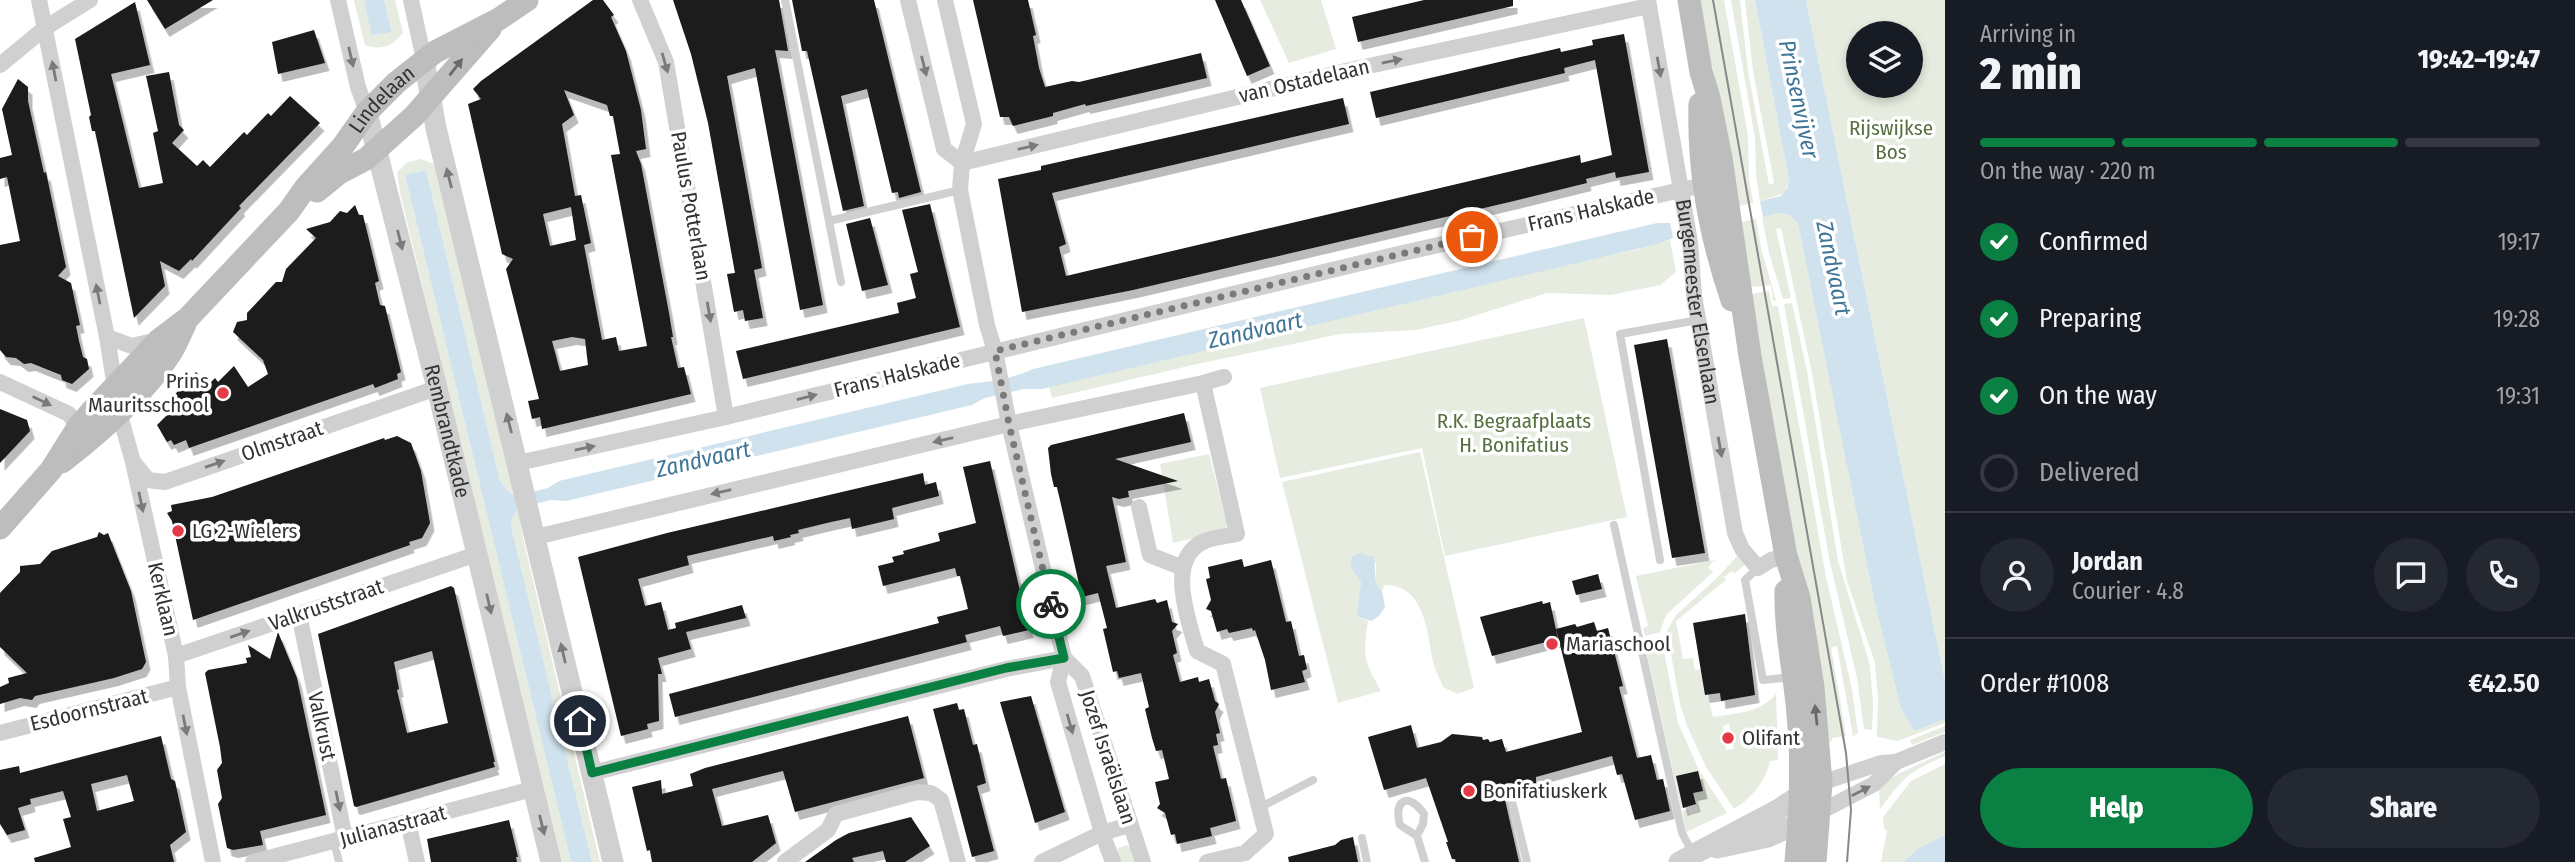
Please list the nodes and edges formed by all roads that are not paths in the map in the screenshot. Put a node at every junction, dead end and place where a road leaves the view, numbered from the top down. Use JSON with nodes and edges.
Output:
{"nodes":[{"id":1,"x":39,"y":0,"type":"edge"},
{"id":2,"x":90,"y":0,"type":"edge"},
{"id":3,"x":338,"y":0,"type":"edge"},
{"id":4,"x":411,"y":0,"type":"edge"},
{"id":5,"x":527,"y":0,"type":"edge"},
{"id":6,"x":640,"y":0,"type":"edge"},
{"id":7,"x":785,"y":0,"type":"edge"},
{"id":8,"x":908,"y":0,"type":"edge"},
{"id":9,"x":945,"y":0,"type":"edge"},
{"id":10,"x":1689,"y":0,"type":"edge"},
{"id":11,"x":1648,"y":3,"type":"edge"},
{"id":12,"x":499,"y":19,"type":"junction"},
{"id":13,"x":45,"y":28,"type":"junction"},
{"id":14,"x":424,"y":60,"type":"junction"},
{"id":15,"x":0,"y":65,"type":"edge"},
{"id":16,"x":429,"y":100,"type":"junction"},
{"id":17,"x":367,"y":112,"type":"junction"},
{"id":18,"x":377,"y":150,"type":"junction"},
{"id":19,"x":961,"y":163,"type":"junction"},
{"id":20,"x":1703,"y":185,"type":"junction"},
{"id":21,"x":960,"y":190,"type":"junction"},
{"id":22,"x":289,"y":211,"type":"junction"},
{"id":23,"x":829,"y":221,"type":"junction"},
{"id":24,"x":1708,"y":221,"type":"junction"},
{"id":25,"x":841,"y":282,"type":"dead end"},
{"id":26,"x":188,"y":318,"type":"junction"},
{"id":27,"x":1698,"y":320,"type":"junction"},
{"id":28,"x":107,"y":337,"type":"junction"},
{"id":29,"x":159,"y":340,"type":"junction"},
{"id":30,"x":996,"y":355,"type":"junction"},
{"id":31,"x":1224,"y":377,"type":"dead end"},
{"id":32,"x":0,"y":382,"type":"edge"},
{"id":33,"x":1203,"y":383,"type":"junction"},
{"id":34,"x":115,"y":386,"type":"junction"},
{"id":35,"x":437,"y":388,"type":"junction"},
{"id":36,"x":119,"y":412,"type":"junction"},
{"id":37,"x":726,"y":417,"type":"junction"},
{"id":38,"x":1009,"y":424,"type":"junction"},
{"id":39,"x":78,"y":427,"type":"junction"},
{"id":40,"x":133,"y":463,"type":"junction"},
{"id":41,"x":518,"y":463,"type":"junction"},
{"id":42,"x":51,"y":470,"type":"junction"},
{"id":43,"x":1139,"y":506,"type":"dead end"},
{"id":44,"x":1614,"y":525,"type":"dead end"},
{"id":45,"x":0,"y":528,"type":"edge"},
{"id":46,"x":536,"y":537,"type":"junction"},
{"id":47,"x":477,"y":554,"type":"junction"},
{"id":48,"x":1786,"y":556,"type":"junction"},
{"id":49,"x":1660,"y":560,"type":"dead end"},
{"id":50,"x":1183,"y":568,"type":"junction"},
{"id":51,"x":1758,"y":568,"type":"junction"},
{"id":52,"x":299,"y":614,"type":"junction"},
{"id":53,"x":176,"y":656,"type":"junction"},
{"id":54,"x":1064,"y":658,"type":"junction"},
{"id":55,"x":1793,"y":677,"type":"junction"},
{"id":56,"x":178,"y":687,"type":"junction"},
{"id":57,"x":0,"y":733,"type":"edge"},
{"id":58,"x":1945,"y":742,"type":"edge"},
{"id":59,"x":1896,"y":762,"type":"junction"},
{"id":60,"x":592,"y":773,"type":"junction"},
{"id":61,"x":1313,"y":780,"type":"dead end"},
{"id":62,"x":1821,"y":783,"type":"junction"},
{"id":63,"x":533,"y":789,"type":"junction"},
{"id":64,"x":1509,"y":789,"type":"dead end"},
{"id":65,"x":1800,"y":795,"type":"junction"},
{"id":66,"x":1259,"y":808,"type":"junction"},
{"id":67,"x":1820,"y":812,"type":"junction"},
{"id":68,"x":408,"y":822,"type":"junction"},
{"id":69,"x":1800,"y":823,"type":"junction"},
{"id":70,"x":1129,"y":825,"type":"junction"},
{"id":71,"x":1101,"y":833,"type":"junction"},
{"id":72,"x":1417,"y":836,"type":"dead end"},
{"id":73,"x":1362,"y":838,"type":"dead end"},
{"id":74,"x":340,"y":840,"type":"junction"},
{"id":75,"x":1692,"y":856,"type":"edge"},
{"id":76,"x":213,"y":862,"type":"edge"},
{"id":77,"x":253,"y":862,"type":"edge"},
{"id":78,"x":339,"y":862,"type":"edge"},
{"id":79,"x":417,"y":862,"type":"edge"},
{"id":80,"x":551,"y":862,"type":"edge"},
{"id":81,"x":613,"y":862,"type":"edge"},
{"id":82,"x":785,"y":862,"type":"edge"},
{"id":83,"x":958,"y":862,"type":"edge"},
{"id":84,"x":1042,"y":862,"type":"edge"},
{"id":85,"x":1113,"y":862,"type":"edge"},
{"id":86,"x":1143,"y":862,"type":"edge"},
{"id":87,"x":1207,"y":862,"type":"edge"},
{"id":88,"x":1367,"y":862,"type":"edge"},
{"id":89,"x":1425,"y":862,"type":"edge"},
{"id":90,"x":1527,"y":862,"type":"edge"},
{"id":91,"x":1796,"y":862,"type":"edge"},
{"id":92,"x":1815,"y":862,"type":"edge"}],
"edges":[{"from":1,"to":13,"type":"street","name":"Kerklaan"},
{"from":2,"to":13,"type":"street"},
{"from":3,"to":17,"type":"street","name":"Rembrandtkade","one_way":true},
{"from":4,"to":14,"type":"street"},
{"from":5,"to":12,"type":"main road","name":"Lindelaan"},
{"from":6,"to":37,"type":"street","name":"Paulus Potterlaan","one_way":true},
{"from":7,"to":23,"type":"lane"},
{"from":8,"to":19,"type":"street","one_way":true},
{"from":9,"to":19,"type":"street","name":"Jozef Israëlslaan"},
{"from":10,"to":20,"type":"main road","name":"Burgemeester Elsenlaan"},
{"from":19,"to":11,"type":"street","name":"van Ostadelaan","one_way":true},
{"from":11,"to":20,"type":"street","name":"Burgemeester Elsenlaan","one_way":true},
{"from":12,"to":14,"type":"main road","name":"Lindelaan"},
{"from":16,"to":12,"type":"main road","name":"Lindelaan","one_way":true},
{"from":13,"to":15,"type":"street"},
{"from":28,"to":13,"type":"street","name":"Kerklaan","one_way":true},
{"from":14,"to":16,"type":"street"},
{"from":14,"to":17,"type":"main road","name":"Lindelaan"},
{"from":16,"to":18,"type":"main road","name":"Lindelaan"},
{"from":41,"to":16,"type":"street","one_way":true},
{"from":17,"to":18,"type":"street","name":"Rembrandtkade"},
{"from":17,"to":22,"type":"main road","name":"Lindelaan"},
{"from":18,"to":22,"type":"main road","name":"Lindelaan"},
{"from":18,"to":35,"type":"street","name":"Rembrandtkade","one_way":true},
{"from":19,"to":21,"type":"street","name":"Jozef Israëlslaan"},
{"from":20,"to":24,"type":"main road","name":"Burgemeester Elsenlaan"},
{"from":20,"to":30,"type":"street","name":"Frans Halskade"},
{"from":21,"to":23,"type":"lane"},
{"from":21,"to":30,"type":"street","name":"Jozef Israëlslaan"},
{"from":22,"to":26,"type":"main road","name":"Lindelaan"},
{"from":23,"to":25,"type":"lane"},
{"from":24,"to":27,"type":"street","name":"Burgemeester Elsenlaan"},
{"from":24,"to":48,"type":"main road","name":"Burgemeester Elsenlaan"},
{"from":26,"to":29,"type":"main road","name":"Lindelaan"},
{"from":26,"to":36,"type":"main road","name":"Lindelaan"},
{"from":27,"to":49,"type":"lane"},
{"from":27,"to":51,"type":"street","name":"Burgemeester Elsenlaan","one_way":true},
{"from":28,"to":29,"type":"street"},
{"from":28,"to":34,"type":"street","name":"Kerklaan"},
{"from":29,"to":34,"type":"main road","name":"Lindelaan"},
{"from":37,"to":30,"type":"street","name":"Frans Halskade","one_way":true},
{"from":30,"to":38,"type":"street","name":"Jozef Israëlslaan"},
{"from":31,"to":33,"type":"street"},
{"from":32,"to":39,"type":"street","one_way":true},
{"from":33,"to":38,"type":"street"},
{"from":33,"to":50,"type":"street"},
{"from":34,"to":36,"type":"street","name":"Kerklaan"},
{"from":34,"to":39,"type":"main road","name":"Lindelaan"},
{"from":40,"to":35,"type":"street","name":"Olmstraat","one_way":true},
{"from":35,"to":47,"type":"street","name":"Rembrandtkade"},
{"from":36,"to":40,"type":"street","name":"Kerklaan"},
{"from":36,"to":42,"type":"main road","name":"Lindelaan"},
{"from":41,"to":37,"type":"street","name":"Frans Halskade","one_way":true},
{"from":38,"to":46,"type":"street","one_way":true},
{"from":38,"to":54,"type":"street","name":"Jozef Israëlslaan"},
{"from":39,"to":42,"type":"main road","name":"Lindelaan"},
{"from":40,"to":53,"type":"street","name":"Kerklaan","one_way":true},
{"from":41,"to":46,"type":"street"},
{"from":42,"to":45,"type":"main road","name":"Lindelaan"},
{"from":43,"to":50,"type":"street"},
{"from":44,"to":75,"type":"lane"},
{"from":60,"to":46,"type":"street","one_way":true},
{"from":47,"to":52,"type":"street","name":"Valkruststraat"},
{"from":47,"to":63,"type":"street","name":"Rembrandtkade","one_way":true},
{"from":48,"to":51,"type":"street"},
{"from":48,"to":55,"type":"main road","name":"Burgemeester Elsenlaan"},
{"from":62,"to":48,"type":"main road","name":"Burgemeester Elsenlaan","one_way":true},
{"from":50,"to":66,"type":"street"},
{"from":51,"to":55,"type":"lane"},
{"from":53,"to":52,"type":"street","name":"Valkruststraat","one_way":true},
{"from":52,"to":74,"type":"street","name":"Valkrust","one_way":true},
{"from":53,"to":56,"type":"street","name":"Kerklaan"},
{"from":54,"to":60,"type":"street"},
{"from":54,"to":70,"type":"street","name":"Jozef Israëlslaan"},
{"from":54,"to":71,"type":"street","name":"Jozef Israëlslaan","one_way":true},
{"from":55,"to":65,"type":"main road","name":"Burgemeester Elsenlaan"},
{"from":56,"to":57,"type":"street","name":"Esdoornstraat"},
{"from":56,"to":76,"type":"street","name":"Kerklaan","one_way":true},
{"from":58,"to":59,"type":"street"},
{"from":59,"to":62,"type":"street"},
{"from":67,"to":59,"type":"street","one_way":true},
{"from":60,"to":81,"type":"street"},
{"from":61,"to":66,"type":"lane"},
{"from":62,"to":65,"type":"street"},
{"from":62,"to":67,"type":"main road","name":"Burgemeester Elsenlaan"},
{"from":63,"to":68,"type":"street","name":"Julianastraat"},
{"from":63,"to":80,"type":"street","name":"Rembrandtkade","one_way":true},
{"from":64,"to":90,"type":"lane"},
{"from":65,"to":69,"type":"main road","name":"Burgemeester Elsenlaan"},
{"from":65,"to":75,"type":"street"},
{"from":66,"to":87,"type":"street"},
{"from":67,"to":69,"type":"street"},
{"from":67,"to":92,"type":"main road","name":"Burgemeester Elsenlaan"},
{"from":68,"to":74,"type":"street","name":"Julianastraat"},
{"from":68,"to":79,"type":"street"},
{"from":69,"to":75,"type":"street"},
{"from":69,"to":91,"type":"main road","name":"Burgemeester Elsenlaan"},
{"from":70,"to":71,"type":"street"},
{"from":70,"to":86,"type":"street","name":"Jozef Israëlslaan"},
{"from":71,"to":84,"type":"street"},
{"from":71,"to":85,"type":"street","name":"Jozef Israëlslaan"},
{"from":72,"to":89,"type":"lane"},
{"from":73,"to":88,"type":"lane"},
{"from":74,"to":77,"type":"street","name":"Julianastraat"},
{"from":74,"to":78,"type":"lane"},
{"from":82,"to":83,"type":"street"}]}
